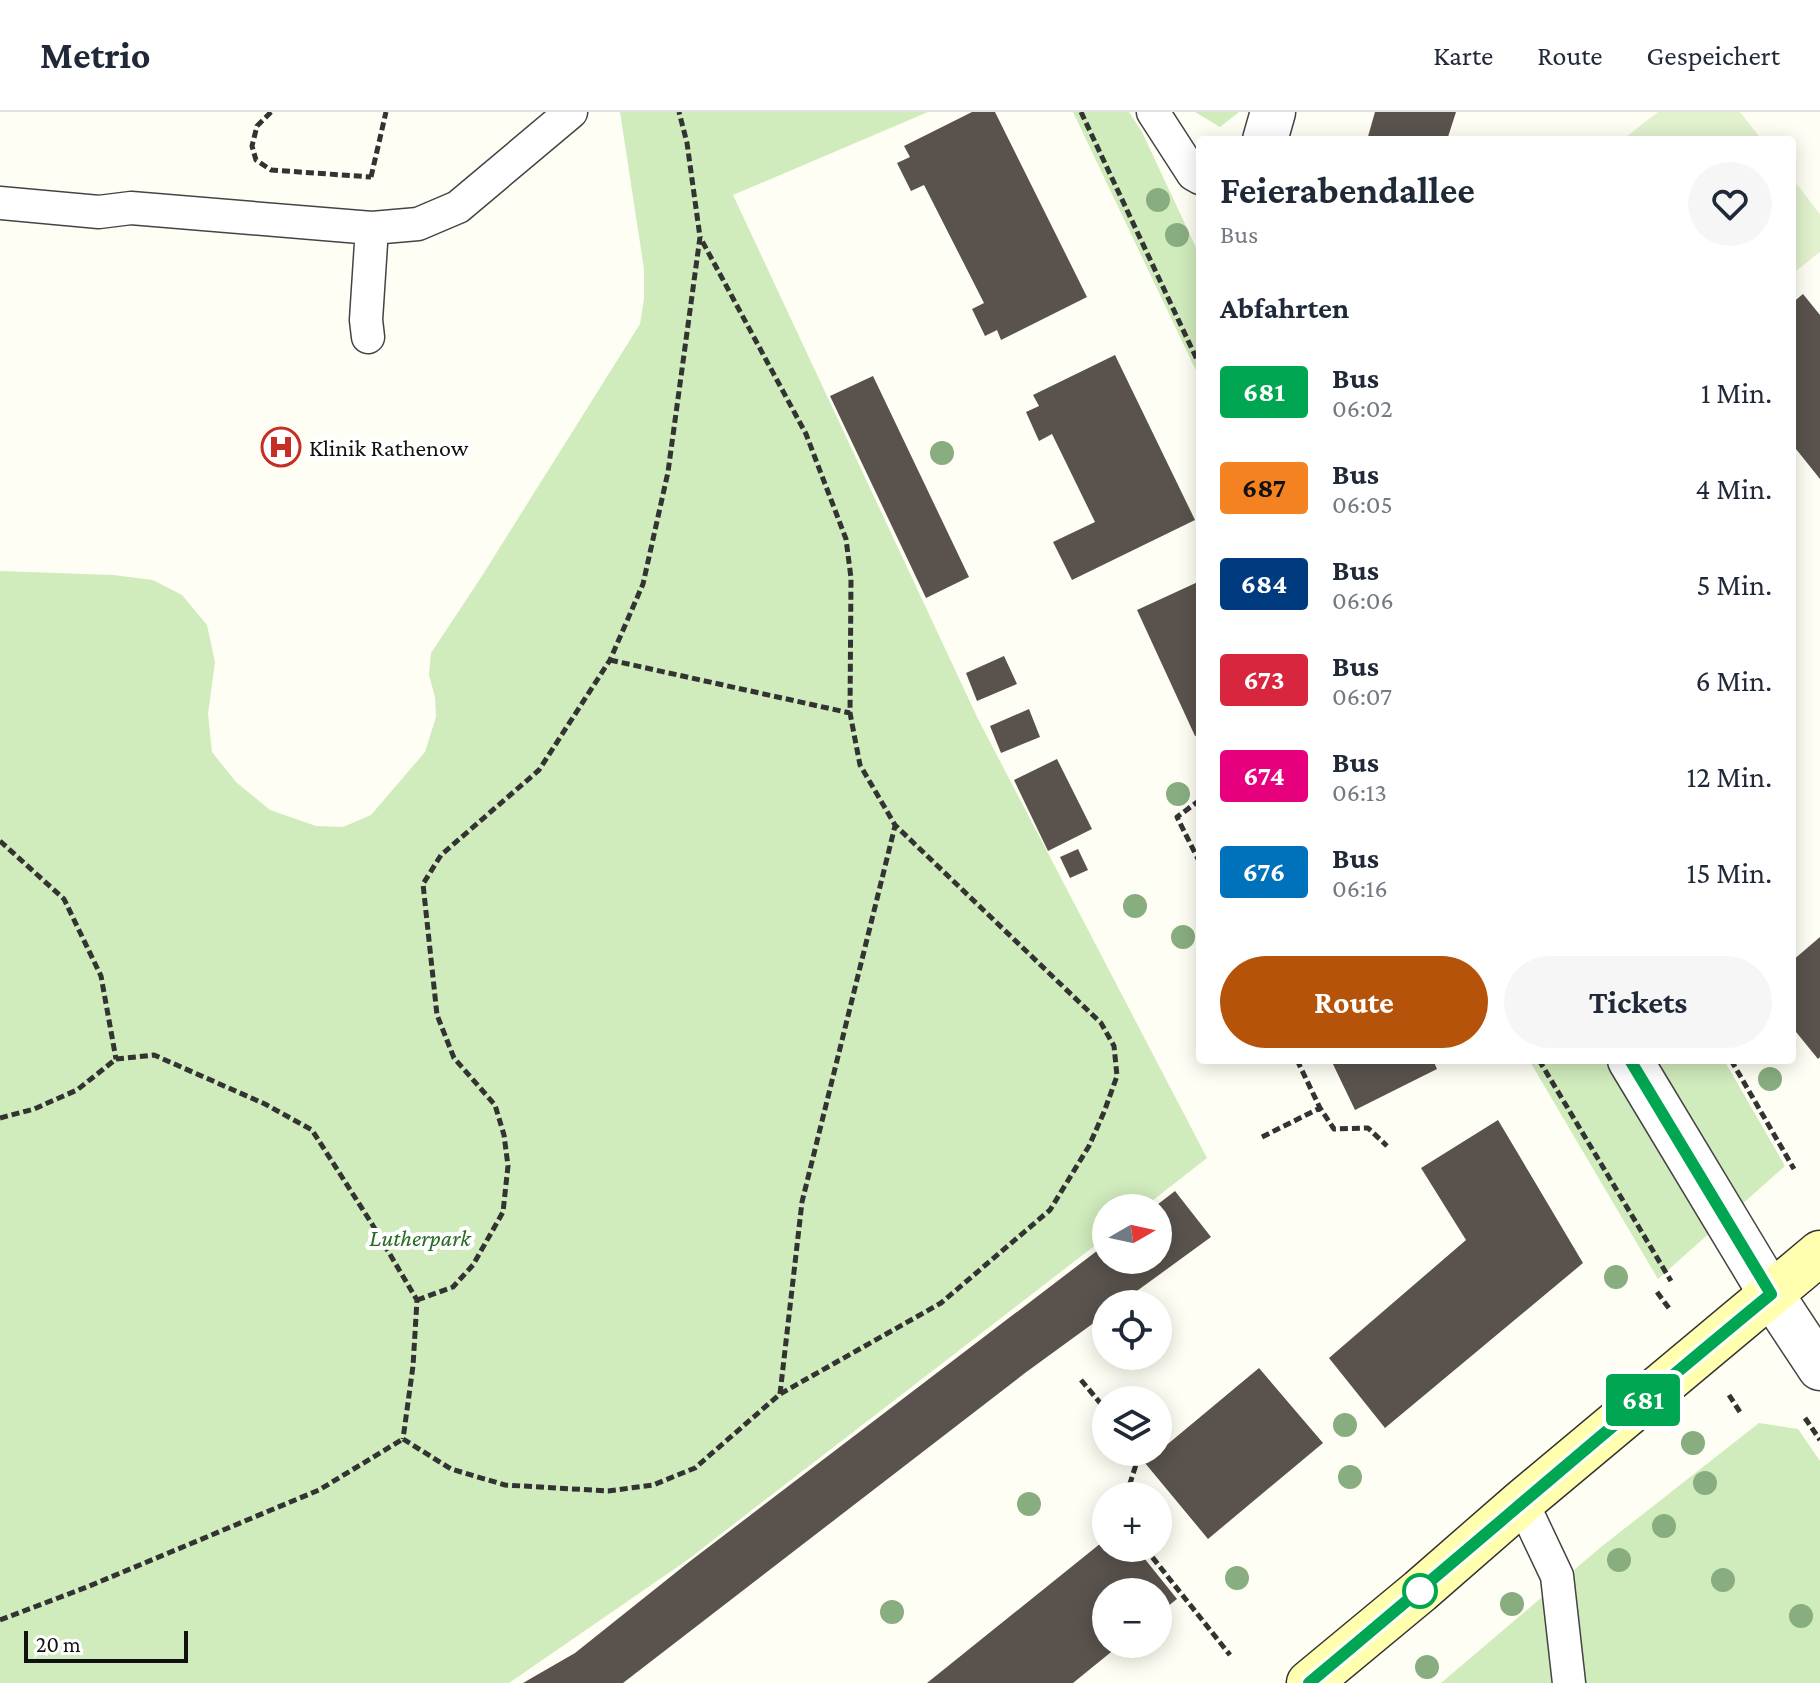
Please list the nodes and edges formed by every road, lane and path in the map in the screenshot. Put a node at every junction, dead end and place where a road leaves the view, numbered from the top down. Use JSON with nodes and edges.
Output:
{"nodes":[{"id":1,"x":271,"y":112,"type":"edge"},
{"id":2,"x":386,"y":112,"type":"edge"},
{"id":3,"x":571,"y":112,"type":"edge"},
{"id":4,"x":679,"y":112,"type":"edge"},
{"id":5,"x":1081,"y":112,"type":"edge"},
{"id":6,"x":1153,"y":112,"type":"edge"},
{"id":7,"x":1273,"y":112,"type":"edge"},
{"id":8,"x":1266,"y":136,"type":"edge"},
{"id":9,"x":1196,"y":176,"type":"edge"},
{"id":10,"x":371,"y":177,"type":"junction"},
{"id":11,"x":0,"y":203,"type":"edge"},
{"id":12,"x":372,"y":228,"type":"junction"},
{"id":13,"x":700,"y":237,"type":"junction"},
{"id":14,"x":368,"y":337,"type":"dead end"},
{"id":15,"x":1196,"y":357,"type":"edge"},
{"id":16,"x":610,"y":660,"type":"junction"},
{"id":17,"x":850,"y":713,"type":"junction"},
{"id":18,"x":1196,"y":803,"type":"edge"},
{"id":19,"x":895,"y":825,"type":"junction"},
{"id":20,"x":0,"y":841,"type":"edge"},
{"id":21,"x":1196,"y":855,"type":"edge"},
{"id":22,"x":116,"y":1059,"type":"junction"},
{"id":23,"x":1299,"y":1064,"type":"edge"},
{"id":24,"x":1541,"y":1064,"type":"edge"},
{"id":25,"x":1632,"y":1064,"type":"edge"},
{"id":26,"x":1733,"y":1064,"type":"edge"},
{"id":27,"x":1320,"y":1108,"type":"junction"},
{"id":28,"x":0,"y":1118,"type":"edge"},
{"id":29,"x":1262,"y":1137,"type":"dead end"},
{"id":30,"x":1387,"y":1146,"type":"dead end"},
{"id":31,"x":1794,"y":1169,"type":"dead end"},
{"id":32,"x":1820,"y":1253,"type":"edge"},
{"id":33,"x":1671,"y":1281,"type":"dead end"},
{"id":34,"x":1771,"y":1294,"type":"junction"},
{"id":35,"x":417,"y":1300,"type":"junction"},
{"id":36,"x":1820,"y":1368,"type":"edge"},
{"id":37,"x":1081,"y":1380,"type":"dead end"},
{"id":38,"x":1092,"y":1393,"type":"edge"},
{"id":39,"x":780,"y":1394,"type":"junction"},
{"id":40,"x":403,"y":1439,"type":"junction"},
{"id":41,"x":1522,"y":1502,"type":"junction"},
{"id":42,"x":1156,"y":1562,"type":"edge"},
{"id":43,"x":0,"y":1620,"type":"edge"},
{"id":44,"x":1230,"y":1655,"type":"dead end"},
{"id":45,"x":1309,"y":1683,"type":"edge"},
{"id":46,"x":1569,"y":1683,"type":"edge"}],
"edges":[{"from":1,"to":10,"type":"path"},
{"from":2,"to":10,"type":"path"},
{"from":3,"to":12,"type":"lane"},
{"from":4,"to":13,"type":"path"},
{"from":5,"to":15,"type":"path"},
{"from":6,"to":9,"type":"lane"},
{"from":7,"to":8,"type":"street"},
{"from":10,"to":12,"type":"path"},
{"from":11,"to":12,"type":"lane"},
{"from":12,"to":14,"type":"lane"},
{"from":13,"to":16,"type":"path"},
{"from":13,"to":17,"type":"path"},
{"from":16,"to":17,"type":"path"},
{"from":16,"to":35,"type":"path"},
{"from":17,"to":19,"type":"path"},
{"from":18,"to":21,"type":"path"},
{"from":19,"to":39,"type":"path"},
{"from":19,"to":39,"type":"path"},
{"from":20,"to":22,"type":"path"},
{"from":22,"to":28,"type":"path"},
{"from":22,"to":35,"type":"path"},
{"from":23,"to":27,"type":"path"},
{"from":24,"to":33,"type":"path"},
{"from":25,"to":34,"type":"street"},
{"from":26,"to":31,"type":"path"},
{"from":27,"to":29,"type":"path"},
{"from":27,"to":30,"type":"path"},
{"from":32,"to":34,"type":"main road"},
{"from":34,"to":36,"type":"street"},
{"from":34,"to":41,"type":"main road"},
{"from":35,"to":40,"type":"path"},
{"from":37,"to":38,"type":"path"},
{"from":39,"to":40,"type":"path"},
{"from":40,"to":43,"type":"path"},
{"from":41,"to":45,"type":"main road"},
{"from":41,"to":46,"type":"lane"},
{"from":42,"to":44,"type":"path"}]}
